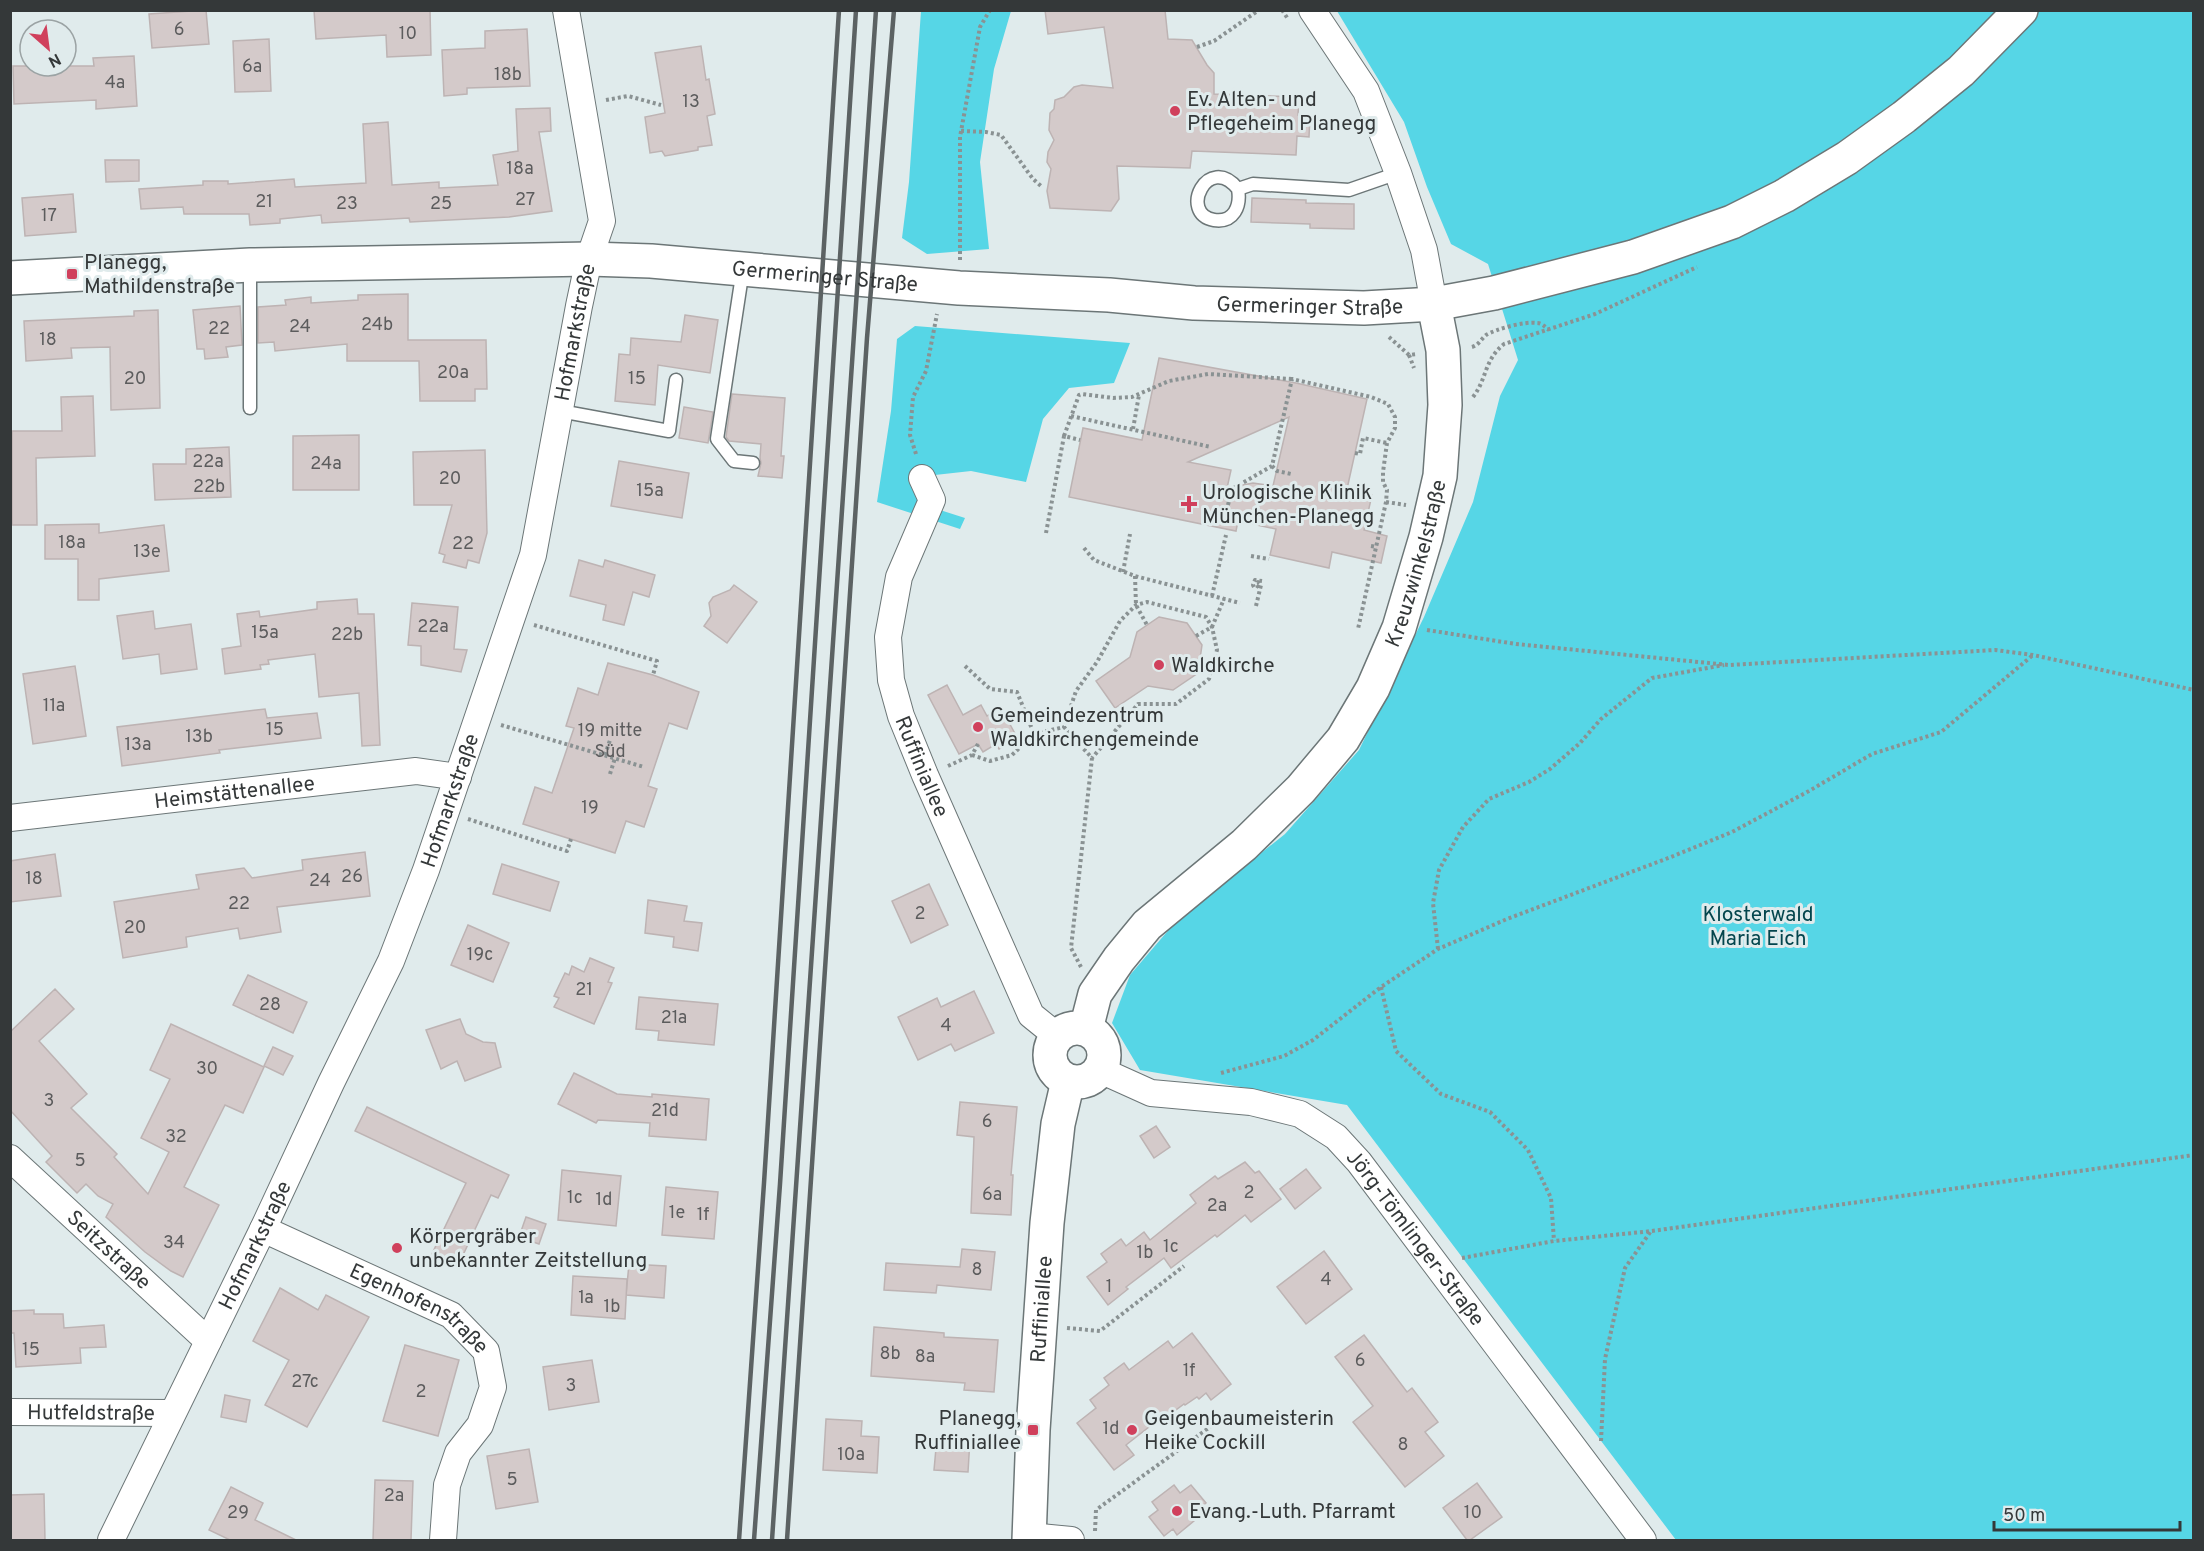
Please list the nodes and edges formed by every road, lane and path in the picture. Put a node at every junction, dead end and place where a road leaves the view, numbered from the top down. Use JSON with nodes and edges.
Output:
{"nodes":[{"id":1,"x":566,"y":10,"type":"edge"},
{"id":2,"x":990,"y":10,"type":"edge"},
{"id":3,"x":1259,"y":10,"type":"edge"},
{"id":4,"x":1282,"y":10,"type":"edge"},
{"id":5,"x":2021,"y":10,"type":"edge"},
{"id":6,"x":1303,"y":18,"type":"edge"},
{"id":7,"x":1197,"y":47,"type":"dead end"},
{"id":8,"x":606,"y":100,"type":"dead end"},
{"id":9,"x":661,"y":105,"type":"dead end"},
{"id":10,"x":961,"y":131,"type":"junction"},
{"id":11,"x":1398,"y":173,"type":"junction"},
{"id":12,"x":1042,"y":187,"type":"dead end"},
{"id":13,"x":1238,"y":189,"type":"dead end"},
{"id":14,"x":960,"y":256,"type":"dead end"},
{"id":15,"x":590,"y":259,"type":"junction"},
{"id":16,"x":250,"y":265,"type":"junction"},
{"id":17,"x":743,"y":269,"type":"junction"},
{"id":18,"x":10,"y":278,"type":"edge"},
{"id":19,"x":1434,"y":304,"type":"junction"},
{"id":20,"x":936,"y":321,"type":"dead end"},
{"id":21,"x":1443,"y":350,"type":"junction"},
{"id":22,"x":1230,"y":375,"type":"junction"},
{"id":23,"x":1292,"y":379,"type":"junction"},
{"id":24,"x":676,"y":380,"type":"dead end"},
{"id":25,"x":1229,"y":383,"type":"dead end"},
{"id":26,"x":1139,"y":395,"type":"junction"},
{"id":27,"x":1445,"y":405,"type":"junction"},
{"id":28,"x":250,"y":408,"type":"dead end"},
{"id":29,"x":560,"y":411,"type":"junction"},
{"id":30,"x":1071,"y":416,"type":"junction"},
{"id":31,"x":1133,"y":430,"type":"junction"},
{"id":32,"x":1064,"y":436,"type":"junction"},
{"id":33,"x":1080,"y":440,"type":"dead end"},
{"id":34,"x":1387,"y":443,"type":"junction"},
{"id":35,"x":1211,"y":447,"type":"dead end"},
{"id":36,"x":1355,"y":453,"type":"dead end"},
{"id":37,"x":753,"y":463,"type":"dead end"},
{"id":38,"x":1272,"y":466,"type":"junction"},
{"id":39,"x":1291,"y":474,"type":"dead end"},
{"id":40,"x":922,"y":478,"type":"joint"},
{"id":41,"x":1386,"y":502,"type":"junction"},
{"id":42,"x":1228,"y":505,"type":"dead end"},
{"id":43,"x":1416,"y":506,"type":"dead end"},
{"id":44,"x":1046,"y":533,"type":"dead end"},
{"id":45,"x":1130,"y":534,"type":"dead end"},
{"id":46,"x":1226,"y":535,"type":"dead end"},
{"id":47,"x":1371,"y":546,"type":"dead end"},
{"id":48,"x":1377,"y":547,"type":"junction"},
{"id":49,"x":1084,"y":548,"type":"dead end"},
{"id":50,"x":1251,"y":556,"type":"dead end"},
{"id":51,"x":1269,"y":559,"type":"dead end"},
{"id":52,"x":1123,"y":572,"type":"junction"},
{"id":53,"x":1135,"y":576,"type":"junction"},
{"id":54,"x":1258,"y":594,"type":"dead end"},
{"id":55,"x":1212,"y":596,"type":"junction"},
{"id":56,"x":1224,"y":599,"type":"junction"},
{"id":57,"x":1240,"y":603,"type":"dead end"},
{"id":58,"x":1136,"y":605,"type":"junction"},
{"id":59,"x":1256,"y":606,"type":"dead end"},
{"id":60,"x":512,"y":618,"type":"junction"},
{"id":61,"x":1400,"y":624,"type":"junction"},
{"id":62,"x":1147,"y":625,"type":"dead end"},
{"id":63,"x":1212,"y":627,"type":"junction"},
{"id":64,"x":1358,"y":629,"type":"dead end"},
{"id":65,"x":1196,"y":636,"type":"dead end"},
{"id":66,"x":2033,"y":654,"type":"junction"},
{"id":67,"x":1729,"y":664,"type":"junction"},
{"id":68,"x":965,"y":666,"type":"dead end"},
{"id":69,"x":653,"y":675,"type":"dead end"},
{"id":70,"x":2193,"y":690,"type":"edge"},
{"id":71,"x":478,"y":718,"type":"junction"},
{"id":72,"x":1064,"y":727,"type":"junction"},
{"id":73,"x":1034,"y":734,"type":"junction"},
{"id":74,"x":610,"y":740,"type":"dead end"},
{"id":75,"x":978,"y":744,"type":"dead end"},
{"id":76,"x":605,"y":755,"type":"junction"},
{"id":77,"x":972,"y":755,"type":"junction"},
{"id":78,"x":615,"y":758,"type":"junction"},
{"id":79,"x":1092,"y":758,"type":"junction"},
{"id":80,"x":960,"y":761,"type":"dead end"},
{"id":81,"x":644,"y":767,"type":"dead end"},
{"id":82,"x":610,"y":774,"type":"dead end"},
{"id":83,"x":458,"y":777,"type":"junction"},
{"id":84,"x":446,"y":812,"type":"junction"},
{"id":85,"x":10,"y":818,"type":"edge"},
{"id":86,"x":571,"y":839,"type":"dead end"},
{"id":87,"x":1438,"y":949,"type":"junction"},
{"id":88,"x":1381,"y":987,"type":"junction"},
{"id":89,"x":1095,"y":994,"type":"junction"},
{"id":90,"x":1071,"y":1032,"type":"junction"},
{"id":91,"x":1100,"y":1070,"type":"junction"},
{"id":92,"x":1220,"y":1073,"type":"dead end"},
{"id":93,"x":1068,"y":1081,"type":"junction"},
{"id":94,"x":2193,"y":1155,"type":"edge"},
{"id":95,"x":10,"y":1158,"type":"edge"},
{"id":96,"x":263,"y":1229,"type":"junction"},
{"id":97,"x":1652,"y":1231,"type":"junction"},
{"id":98,"x":1554,"y":1240,"type":"junction"},
{"id":99,"x":1434,"y":1262,"type":"junction"},
{"id":100,"x":1184,"y":1266,"type":"dead end"},
{"id":101,"x":1039,"y":1325,"type":"junction"},
{"id":102,"x":208,"y":1341,"type":"junction"},
{"id":103,"x":10,"y":1412,"type":"edge"},
{"id":104,"x":172,"y":1413,"type":"junction"},
{"id":105,"x":1210,"y":1427,"type":"dead end"},
{"id":106,"x":1600,"y":1484,"type":"junction"},
{"id":107,"x":1030,"y":1538,"type":"edge"},
{"id":108,"x":111,"y":1540,"type":"edge"},
{"id":109,"x":442,"y":1540,"type":"edge"},
{"id":110,"x":1071,"y":1540,"type":"edge"},
{"id":111,"x":1095,"y":1540,"type":"edge"},
{"id":112,"x":1643,"y":1540,"type":"edge"}],
"edges":[{"from":1,"to":15,"type":"street","name":"Hofmarkstraße"},
{"from":2,"to":10,"type":"path"},
{"from":3,"to":7,"type":"path"},
{"from":4,"to":6,"type":"path"},
{"from":5,"to":19,"type":"main road","name":"Germeringer Straße"},
{"from":6,"to":11,"type":"street","name":"Kreuzwinkelstraße"},
{"from":8,"to":9,"type":"path"},
{"from":10,"to":12,"type":"path"},
{"from":10,"to":14,"type":"path"},
{"from":11,"to":13,"type":"lane"},
{"from":11,"to":19,"type":"street","name":"Kreuzwinkelstraße"},
{"from":15,"to":16,"type":"main road","name":"Germeringer Straße"},
{"from":15,"to":17,"type":"main road","name":"Germeringer Straße"},
{"from":15,"to":29,"type":"street","name":"Hofmarkstraße"},
{"from":16,"to":18,"type":"main road","name":"Germeringer Straße"},
{"from":16,"to":28,"type":"lane"},
{"from":17,"to":19,"type":"main road","name":"Germeringer Straße"},
{"from":17,"to":37,"type":"lane"},
{"from":19,"to":21,"type":"main road","name":"Kreuzwinkelstraße"},
{"from":20,"to":40,"type":"path"},
{"from":21,"to":27,"type":"main road","name":"Kreuzwinkelstraße"},
{"from":21,"to":27,"type":"path"},
{"from":22,"to":23,"type":"path"},
{"from":22,"to":25,"type":"path"},
{"from":22,"to":26,"type":"path"},
{"from":23,"to":34,"type":"path"},
{"from":23,"to":38,"type":"path"},
{"from":24,"to":29,"type":"lane"},
{"from":26,"to":30,"type":"path"},
{"from":26,"to":31,"type":"path"},
{"from":27,"to":61,"type":"main road","name":"Kreuzwinkelstraße"},
{"from":29,"to":60,"type":"street","name":"Hofmarkstraße"},
{"from":30,"to":31,"type":"path"},
{"from":30,"to":32,"type":"path"},
{"from":31,"to":35,"type":"path"},
{"from":32,"to":33,"type":"path"},
{"from":32,"to":44,"type":"path"},
{"from":34,"to":36,"type":"path"},
{"from":34,"to":41,"type":"path"},
{"from":38,"to":39,"type":"path"},
{"from":38,"to":42,"type":"path"},
{"from":40,"to":90,"type":"street","name":"Ruffiniallee"},
{"from":41,"to":43,"type":"path"},
{"from":41,"to":48,"type":"path"},
{"from":45,"to":52,"type":"path"},
{"from":46,"to":55,"type":"path"},
{"from":47,"to":48,"type":"path"},
{"from":48,"to":64,"type":"path"},
{"from":49,"to":52,"type":"path"},
{"from":50,"to":51,"type":"path"},
{"from":52,"to":53,"type":"path"},
{"from":53,"to":55,"type":"path"},
{"from":53,"to":58,"type":"path"},
{"from":54,"to":59,"type":"path"},
{"from":55,"to":56,"type":"path"},
{"from":56,"to":57,"type":"path"},
{"from":56,"to":63,"type":"path"},
{"from":58,"to":62,"type":"path"},
{"from":58,"to":63,"type":"path"},
{"from":58,"to":72,"type":"path"},
{"from":60,"to":69,"type":"path"},
{"from":60,"to":71,"type":"street","name":"Hofmarkstraße"},
{"from":61,"to":67,"type":"path"},
{"from":61,"to":89,"type":"main road","name":"Kreuzwinkelstraße"},
{"from":63,"to":65,"type":"path"},
{"from":63,"to":79,"type":"path"},
{"from":66,"to":67,"type":"path"},
{"from":66,"to":70,"type":"path"},
{"from":66,"to":87,"type":"path"},
{"from":67,"to":87,"type":"path"},
{"from":68,"to":73,"type":"path"},
{"from":71,"to":76,"type":"path"},
{"from":71,"to":83,"type":"street","name":"Hofmarkstraße"},
{"from":72,"to":73,"type":"path"},
{"from":72,"to":79,"type":"path"},
{"from":73,"to":77,"type":"path"},
{"from":74,"to":76,"type":"path"},
{"from":75,"to":77,"type":"path"},
{"from":76,"to":78,"type":"path"},
{"from":77,"to":80,"type":"path"},
{"from":78,"to":81,"type":"path"},
{"from":78,"to":82,"type":"path"},
{"from":79,"to":89,"type":"path"},
{"from":83,"to":84,"type":"street","name":"Hofmarkstraße"},
{"from":83,"to":85,"type":"street","name":"Heimstättenallee"},
{"from":84,"to":86,"type":"path"},
{"from":84,"to":96,"type":"street","name":"Hofmarkstraße"},
{"from":87,"to":88,"type":"path"},
{"from":88,"to":92,"type":"path"},
{"from":88,"to":98,"type":"path"},
{"from":89,"to":90,"type":"main road","name":"Kreuzwinkelstraße"},
{"from":90,"to":91,"type":"main road","name":"Ruffiniallee"},
{"from":90,"to":93,"type":"main road"},
{"from":91,"to":93,"type":"main road"},
{"from":91,"to":99,"type":"street","name":"Jörg-Tömlinger-Straße"},
{"from":93,"to":101,"type":"main road","name":"Ruffiniallee"},
{"from":94,"to":97,"type":"path"},
{"from":95,"to":102,"type":"street","name":"Seitzstraße"},
{"from":96,"to":102,"type":"street","name":"Hofmarkstraße"},
{"from":96,"to":109,"type":"street","name":"Egenhofenstraße"},
{"from":97,"to":98,"type":"path"},
{"from":97,"to":106,"type":"path"},
{"from":98,"to":99,"type":"path"},
{"from":99,"to":106,"type":"street","name":"Jörg-Tömlinger-Straße"},
{"from":100,"to":101,"type":"path"},
{"from":101,"to":107,"type":"main road","name":"Ruffiniallee"},
{"from":102,"to":104,"type":"street","name":"Hofmarkstraße"},
{"from":103,"to":104,"type":"street","name":"Hutfeldstraße"},
{"from":104,"to":108,"type":"street","name":"Hofmarkstraße"},
{"from":105,"to":111,"type":"path"},
{"from":106,"to":112,"type":"street","name":"Jörg-Tömlinger-Straße"},
{"from":107,"to":110,"type":"street"}]}
